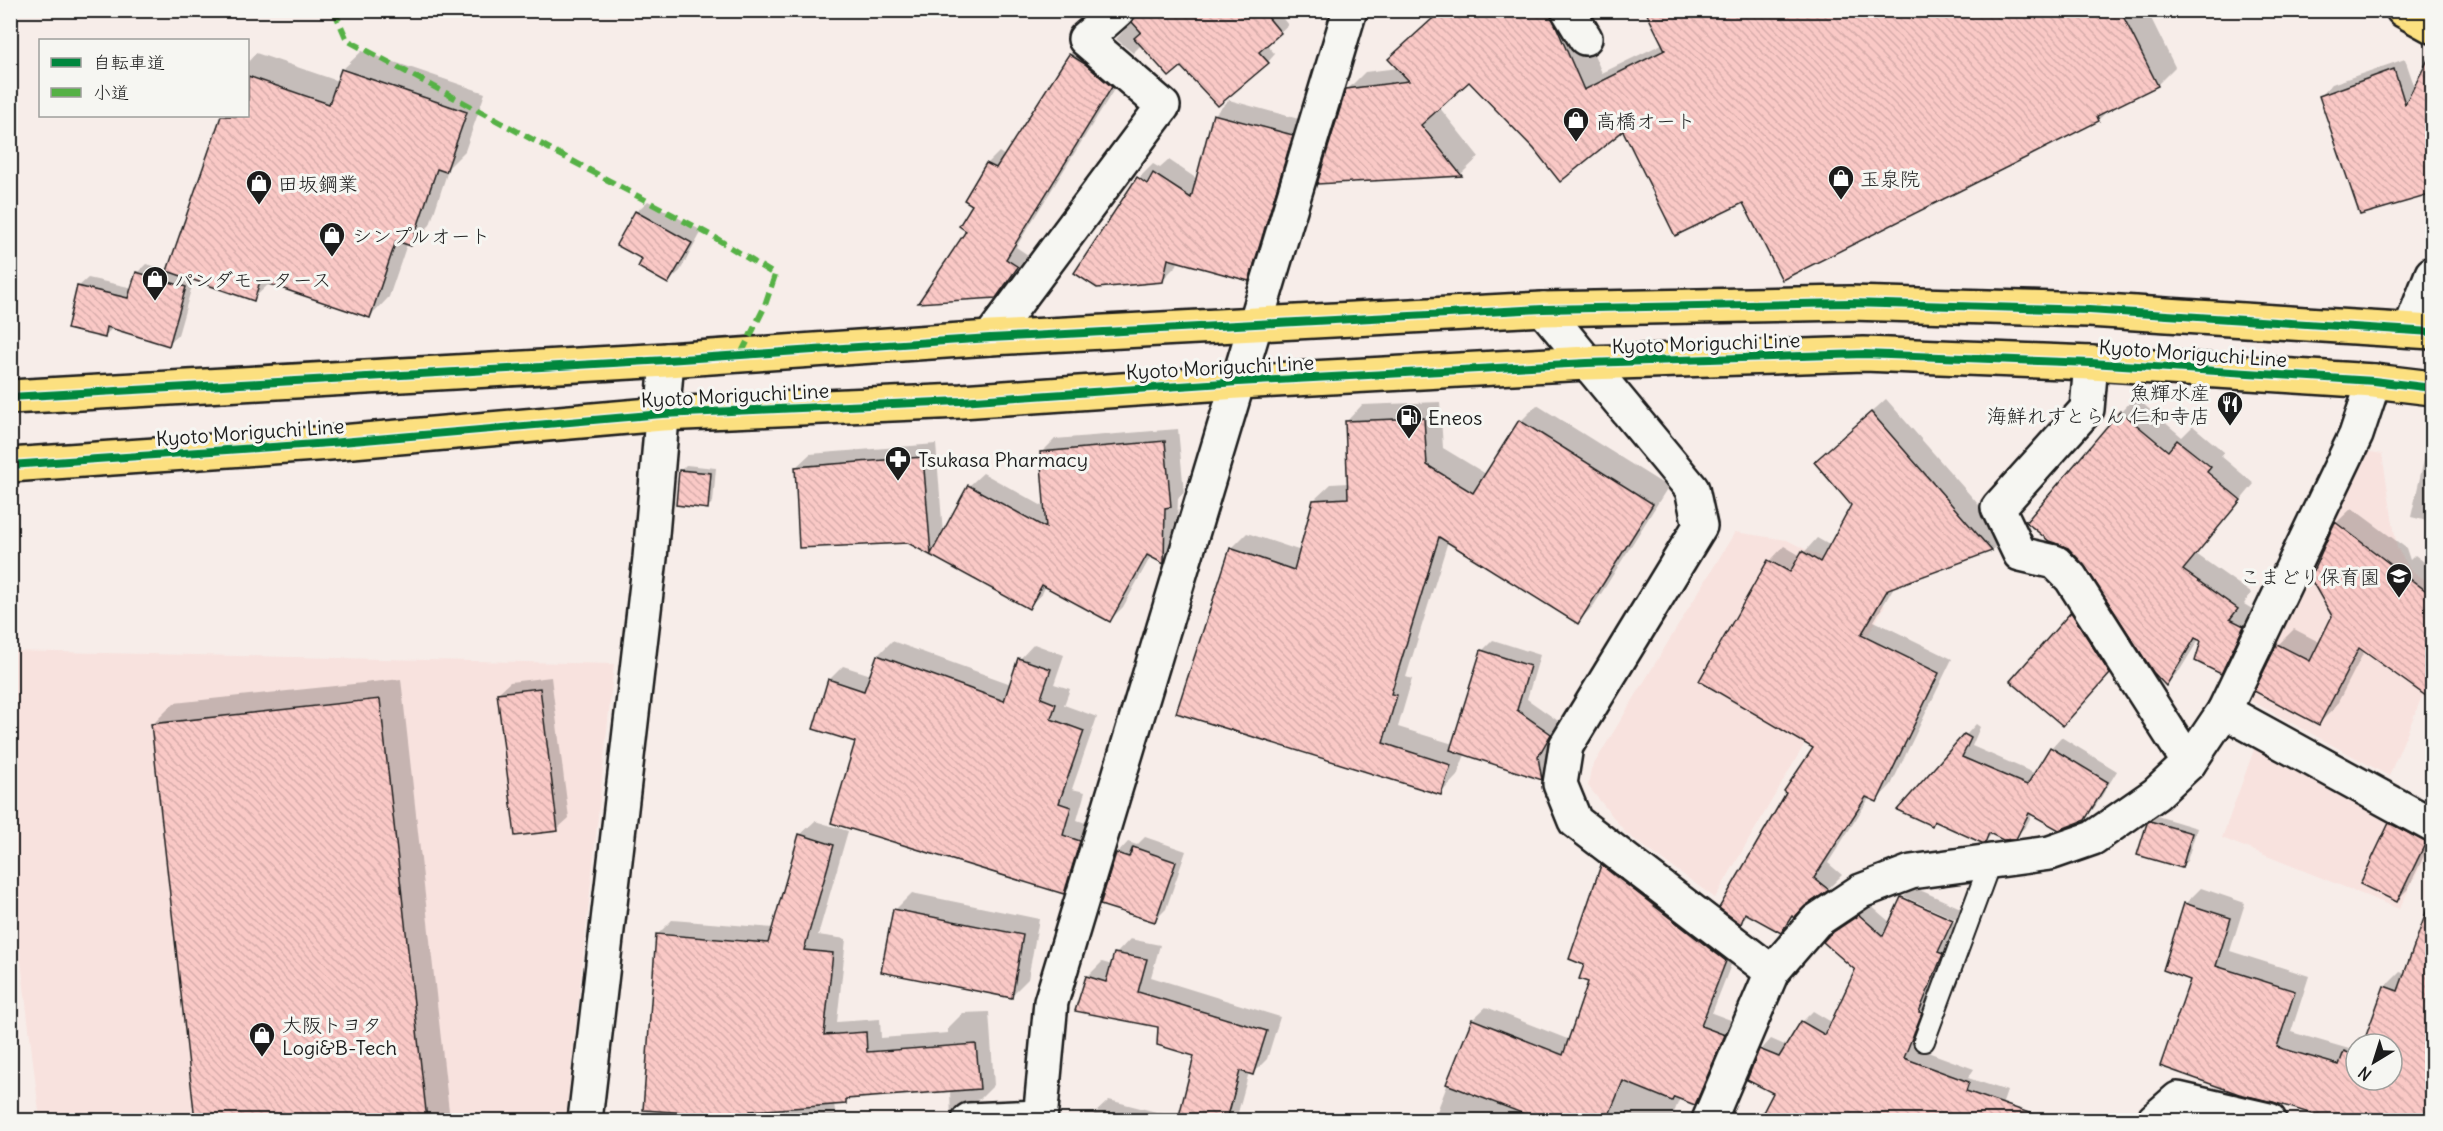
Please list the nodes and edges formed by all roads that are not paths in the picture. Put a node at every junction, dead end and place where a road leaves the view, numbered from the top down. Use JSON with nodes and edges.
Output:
{"nodes":[{"id":1,"x":1118,"y":10,"type":"edge"},
{"id":2,"x":1568,"y":10,"type":"edge"},
{"id":3,"x":2403,"y":10,"type":"edge"},
{"id":4,"x":1345,"y":14,"type":"edge"},
{"id":5,"x":2433,"y":26,"type":"edge"},
{"id":6,"x":1585,"y":38,"type":"dead end"},
{"id":7,"x":2433,"y":274,"type":"edge"},
{"id":8,"x":1543,"y":309,"type":"junction"},
{"id":9,"x":1256,"y":323,"type":"junction"},
{"id":10,"x":2421,"y":331,"type":"edge"},
{"id":11,"x":990,"y":338,"type":"junction"},
{"id":12,"x":667,"y":360,"type":"junction"},
{"id":13,"x":1587,"y":363,"type":"junction"},
{"id":14,"x":2091,"y":363,"type":"junction"},
{"id":15,"x":2374,"y":381,"type":"junction"},
{"id":16,"x":1238,"y":382,"type":"junction"},
{"id":17,"x":2433,"y":388,"type":"edge"},
{"id":18,"x":10,"y":397,"type":"edge"},
{"id":19,"x":662,"y":414,"type":"junction"},
{"id":20,"x":10,"y":465,"type":"edge"},
{"id":21,"x":2224,"y":711,"type":"junction"},
{"id":22,"x":2189,"y":763,"type":"junction"},
{"id":23,"x":2433,"y":825,"type":"edge"},
{"id":24,"x":1991,"y":860,"type":"junction"},
{"id":25,"x":1772,"y":972,"type":"junction"},
{"id":26,"x":1924,"y":1041,"type":"dead end"},
{"id":27,"x":594,"y":1119,"type":"edge"},
{"id":28,"x":1040,"y":1119,"type":"edge"},
{"id":29,"x":969,"y":1120,"type":"edge"},
{"id":30,"x":1709,"y":1120,"type":"edge"},
{"id":31,"x":2154,"y":1120,"type":"edge"},
{"id":32,"x":2269,"y":1120,"type":"edge"}],
"edges":[{"from":1,"to":11,"type":"street"},
{"from":2,"to":6,"type":"street"},
{"from":3,"to":5,"type":"main road"},
{"from":4,"to":9,"type":"street"},
{"from":7,"to":10,"type":"street"},
{"from":8,"to":9,"type":"main road","name":"Kyoto Moriguchi Line"},
{"from":8,"to":10,"type":"main road","name":"Kyoto Moriguchi Line"},
{"from":8,"to":13,"type":"street"},
{"from":9,"to":11,"type":"main road","name":"Kyoto Moriguchi Line"},
{"from":9,"to":16,"type":"street"},
{"from":11,"to":12,"type":"main road","name":"Kyoto Moriguchi Line"},
{"from":12,"to":18,"type":"main road","name":"Kyoto Moriguchi Line"},
{"from":12,"to":19,"type":"street"},
{"from":13,"to":14,"type":"main road","name":"Kyoto Moriguchi Line"},
{"from":13,"to":16,"type":"main road","name":"Kyoto Moriguchi Line"},
{"from":13,"to":25,"type":"street"},
{"from":14,"to":15,"type":"main road","name":"Kyoto Moriguchi Line"},
{"from":14,"to":22,"type":"street"},
{"from":15,"to":17,"type":"main road","name":"Kyoto Moriguchi Line"},
{"from":15,"to":21,"type":"street"},
{"from":16,"to":19,"type":"main road","name":"Kyoto Moriguchi Line"},
{"from":16,"to":28,"type":"street"},
{"from":19,"to":20,"type":"main road","name":"Kyoto Moriguchi Line"},
{"from":19,"to":27,"type":"street"},
{"from":21,"to":22,"type":"street"},
{"from":21,"to":23,"type":"street"},
{"from":22,"to":24,"type":"street"},
{"from":24,"to":25,"type":"street"},
{"from":24,"to":26,"type":"lane"},
{"from":25,"to":30,"type":"street"},
{"from":28,"to":29,"type":"street"},
{"from":31,"to":32,"type":"street"}]}
